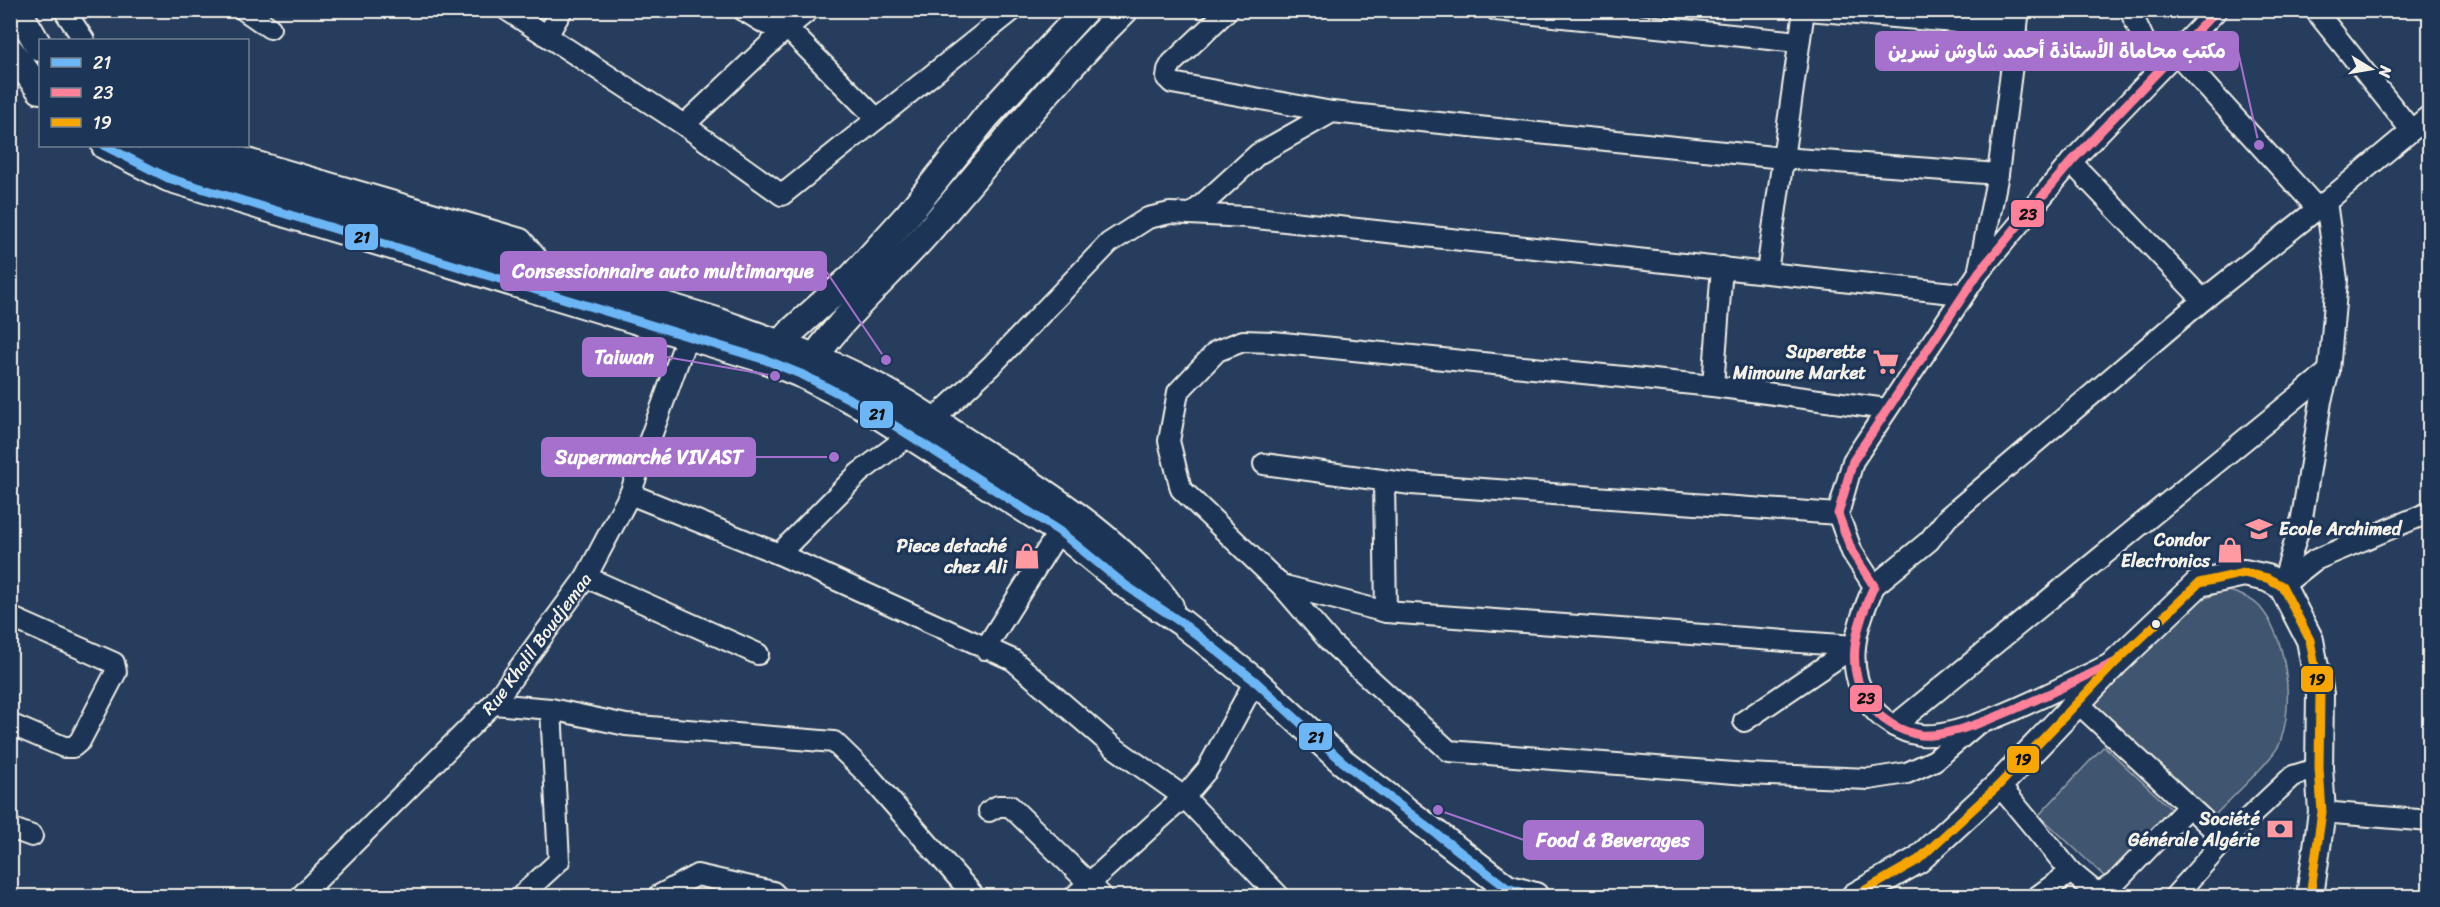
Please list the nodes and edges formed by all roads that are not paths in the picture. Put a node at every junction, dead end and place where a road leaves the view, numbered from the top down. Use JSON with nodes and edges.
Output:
{"nodes":[{"id":1,"x":18,"y":10,"type":"edge"},
{"id":2,"x":64,"y":10,"type":"edge"},
{"id":3,"x":244,"y":10,"type":"edge"},
{"id":4,"x":507,"y":10,"type":"edge"},
{"id":5,"x":562,"y":10,"type":"edge"},
{"id":6,"x":743,"y":10,"type":"edge"},
{"id":7,"x":809,"y":10,"type":"edge"},
{"id":8,"x":1012,"y":10,"type":"edge"},
{"id":9,"x":1085,"y":10,"type":"edge"},
{"id":10,"x":1125,"y":10,"type":"edge"},
{"id":11,"x":1228,"y":10,"type":"edge"},
{"id":12,"x":1496,"y":10,"type":"edge"},
{"id":13,"x":1805,"y":10,"type":"edge"},
{"id":14,"x":2130,"y":10,"type":"edge"},
{"id":15,"x":2217,"y":10,"type":"edge"},
{"id":16,"x":2315,"y":10,"type":"edge"},
{"id":17,"x":2018,"y":19,"type":"edge"},
{"id":18,"x":270,"y":28,"type":"dead end"},
{"id":19,"x":787,"y":28,"type":"junction"},
{"id":20,"x":547,"y":36,"type":"junction"},
{"id":21,"x":83,"y":39,"type":"edge"},
{"id":22,"x":1798,"y":42,"type":"junction"},
{"id":23,"x":39,"y":46,"type":"edge"},
{"id":24,"x":10,"y":50,"type":"edge"},
{"id":25,"x":2176,"y":53,"type":"junction"},
{"id":26,"x":2158,"y":71,"type":"junction"},
{"id":27,"x":39,"y":89,"type":"edge"},
{"id":28,"x":1332,"y":112,"type":"junction"},
{"id":29,"x":2430,"y":115,"type":"edge"},
{"id":30,"x":877,"y":119,"type":"junction"},
{"id":31,"x":684,"y":125,"type":"junction"},
{"id":32,"x":2411,"y":130,"type":"junction"},
{"id":33,"x":107,"y":147,"type":"edge"},
{"id":34,"x":156,"y":147,"type":"edge"},
{"id":35,"x":190,"y":147,"type":"edge"},
{"id":36,"x":210,"y":147,"type":"edge"},
{"id":37,"x":1783,"y":158,"type":"junction"},
{"id":38,"x":2071,"y":162,"type":"junction"},
{"id":39,"x":220,"y":172,"type":"junction"},
{"id":40,"x":1998,"y":174,"type":"junction"},
{"id":41,"x":2322,"y":205,"type":"junction"},
{"id":42,"x":1192,"y":213,"type":"junction"},
{"id":43,"x":1722,"y":267,"type":"junction"},
{"id":44,"x":546,"y":269,"type":"junction"},
{"id":45,"x":1767,"y":272,"type":"junction"},
{"id":46,"x":1979,"y":272,"type":"junction"},
{"id":47,"x":1962,"y":294,"type":"junction"},
{"id":48,"x":2203,"y":300,"type":"junction"},
{"id":49,"x":691,"y":325,"type":"junction"},
{"id":50,"x":773,"y":352,"type":"junction"},
{"id":51,"x":808,"y":366,"type":"junction"},
{"id":52,"x":2329,"y":371,"type":"junction"},
{"id":53,"x":1713,"y":386,"type":"junction"},
{"id":54,"x":1887,"y":409,"type":"junction"},
{"id":55,"x":932,"y":421,"type":"junction"},
{"id":56,"x":909,"y":435,"type":"junction"},
{"id":57,"x":1264,"y":464,"type":"dead end"},
{"id":58,"x":1384,"y":481,"type":"junction"},
{"id":59,"x":630,"y":494,"type":"junction"},
{"id":60,"x":2430,"y":512,"type":"edge"},
{"id":61,"x":1838,"y":514,"type":"junction"},
{"id":62,"x":1059,"y":531,"type":"junction"},
{"id":63,"x":779,"y":554,"type":"junction"},
{"id":64,"x":586,"y":577,"type":"junction"},
{"id":65,"x":1281,"y":585,"type":"junction"},
{"id":66,"x":1874,"y":586,"type":"junction"},
{"id":67,"x":2282,"y":586,"type":"junction"},
{"id":68,"x":1386,"y":612,"type":"junction"},
{"id":69,"x":10,"y":617,"type":"edge"},
{"id":70,"x":1182,"y":623,"type":"junction"},
{"id":71,"x":1855,"y":646,"type":"junction"},
{"id":72,"x":985,"y":649,"type":"junction"},
{"id":73,"x":758,"y":654,"type":"dead end"},
{"id":74,"x":2116,"y":662,"type":"junction"},
{"id":75,"x":1255,"y":681,"type":"junction"},
{"id":76,"x":2078,"y":703,"type":"junction"},
{"id":77,"x":493,"y":704,"type":"junction"},
{"id":78,"x":551,"y":709,"type":"junction"},
{"id":79,"x":1744,"y":721,"type":"dead end"},
{"id":80,"x":10,"y":724,"type":"edge"},
{"id":81,"x":1976,"y":725,"type":"junction"},
{"id":82,"x":1894,"y":726,"type":"junction"},
{"id":83,"x":2319,"y":768,"type":"junction"},
{"id":84,"x":2000,"y":785,"type":"junction"},
{"id":85,"x":1184,"y":797,"type":"junction"},
{"id":86,"x":2188,"y":807,"type":"junction"},
{"id":87,"x":989,"y":811,"type":"dead end"},
{"id":88,"x":2322,"y":812,"type":"junction"},
{"id":89,"x":2430,"y":821,"type":"edge"},
{"id":90,"x":10,"y":828,"type":"edge"},
{"id":91,"x":32,"y":836,"type":"dead end"},
{"id":92,"x":2224,"y":840,"type":"junction"},
{"id":93,"x":2071,"y":872,"type":"junction"},
{"id":94,"x":1089,"y":892,"type":"edge"},
{"id":95,"x":1503,"y":892,"type":"edge"},
{"id":96,"x":301,"y":897,"type":"edge"},
{"id":97,"x":521,"y":897,"type":"edge"},
{"id":98,"x":658,"y":897,"type":"edge"},
{"id":99,"x":777,"y":897,"type":"edge"},
{"id":100,"x":974,"y":897,"type":"edge"},
{"id":101,"x":1279,"y":897,"type":"edge"},
{"id":102,"x":1535,"y":897,"type":"edge"},
{"id":103,"x":1855,"y":897,"type":"edge"},
{"id":104,"x":2038,"y":897,"type":"edge"},
{"id":105,"x":2175,"y":897,"type":"edge"},
{"id":106,"x":2310,"y":897,"type":"edge"}],
"edges":[{"from":1,"to":23,"type":"main road"},
{"from":2,"to":21,"type":"street"},
{"from":3,"to":18,"type":"street"},
{"from":4,"to":20,"type":"street"},
{"from":5,"to":20,"type":"street"},
{"from":6,"to":19,"type":"street"},
{"from":7,"to":19,"type":"street"},
{"from":8,"to":30,"type":"street"},
{"from":9,"to":50,"type":"main road"},
{"from":10,"to":51,"type":"main road"},
{"from":11,"to":28,"type":"street"},
{"from":12,"to":22,"type":"street"},
{"from":13,"to":17,"type":"street"},
{"from":13,"to":22,"type":"street"},
{"from":14,"to":26,"type":"street"},
{"from":15,"to":25,"type":"street"},
{"from":16,"to":32,"type":"street"},
{"from":17,"to":40,"type":"street"},
{"from":19,"to":30,"type":"street"},
{"from":19,"to":31,"type":"street"},
{"from":20,"to":31,"type":"street"},
{"from":22,"to":37,"type":"street"},
{"from":24,"to":27,"type":"main road"},
{"from":25,"to":26,"type":"street"},
{"from":25,"to":41,"type":"street"},
{"from":26,"to":38,"type":"street"},
{"from":28,"to":37,"type":"street"},
{"from":28,"to":42,"type":"street"},
{"from":29,"to":32,"type":"street"},
{"from":30,"to":31,"type":"street"},
{"from":32,"to":41,"type":"street"},
{"from":33,"to":49,"type":"main road"},
{"from":34,"to":39,"type":"main road"},
{"from":35,"to":39,"type":"street"},
{"from":36,"to":44,"type":"street"},
{"from":37,"to":40,"type":"street"},
{"from":37,"to":45,"type":"street"},
{"from":38,"to":46,"type":"street"},
{"from":38,"to":48,"type":"street"},
{"from":39,"to":44,"type":"main road"},
{"from":40,"to":46,"type":"street"},
{"from":41,"to":48,"type":"street"},
{"from":41,"to":52,"type":"street"},
{"from":42,"to":43,"type":"street"},
{"from":42,"to":55,"type":"street"},
{"from":43,"to":45,"type":"street"},
{"from":43,"to":53,"type":"street"},
{"from":44,"to":49,"type":"main road"},
{"from":45,"to":47,"type":"street"},
{"from":46,"to":47,"type":"street"},
{"from":47,"to":54,"type":"street"},
{"from":48,"to":66,"type":"street"},
{"from":49,"to":50,"type":"main road"},
{"from":49,"to":59,"type":"street","name":"Rue Khalil Boudjemaa"},
{"from":50,"to":51,"type":"main road"},
{"from":51,"to":55,"type":"main road"},
{"from":51,"to":56,"type":"main road"},
{"from":52,"to":67,"type":"street"},
{"from":52,"to":82,"type":"street"},
{"from":53,"to":54,"type":"street"},
{"from":53,"to":65,"type":"street"},
{"from":54,"to":61,"type":"street"},
{"from":55,"to":70,"type":"main road"},
{"from":56,"to":62,"type":"main road"},
{"from":56,"to":63,"type":"street"},
{"from":57,"to":58,"type":"street"},
{"from":58,"to":61,"type":"street"},
{"from":58,"to":68,"type":"street"},
{"from":59,"to":63,"type":"street"},
{"from":59,"to":64,"type":"street","name":"Rue Khalil Boudjemaa"},
{"from":60,"to":67,"type":"street"},
{"from":61,"to":66,"type":"street"},
{"from":62,"to":70,"type":"main road"},
{"from":62,"to":72,"type":"street"},
{"from":63,"to":72,"type":"street"},
{"from":64,"to":73,"type":"street"},
{"from":64,"to":77,"type":"street","name":"Rue Khalil Boudjemaa"},
{"from":65,"to":68,"type":"street"},
{"from":65,"to":81,"type":"street"},
{"from":66,"to":71,"type":"street"},
{"from":67,"to":74,"type":"main road"},
{"from":67,"to":83,"type":"main road"},
{"from":68,"to":71,"type":"street"},
{"from":69,"to":80,"type":"street"},
{"from":70,"to":75,"type":"main road"},
{"from":71,"to":79,"type":"street"},
{"from":71,"to":82,"type":"street"},
{"from":72,"to":85,"type":"street"},
{"from":74,"to":76,"type":"main road"},
{"from":74,"to":81,"type":"street"},
{"from":75,"to":85,"type":"street"},
{"from":75,"to":95,"type":"main road"},
{"from":76,"to":84,"type":"main road"},
{"from":76,"to":86,"type":"street"},
{"from":77,"to":78,"type":"street"},
{"from":77,"to":96,"type":"street","name":"Rue Khalil Boudjemaa"},
{"from":78,"to":97,"type":"street"},
{"from":78,"to":100,"type":"street"},
{"from":81,"to":82,"type":"street"},
{"from":83,"to":88,"type":"main road"},
{"from":83,"to":92,"type":"street"},
{"from":84,"to":93,"type":"street"},
{"from":84,"to":103,"type":"main road"},
{"from":85,"to":94,"type":"street"},
{"from":85,"to":101,"type":"street"},
{"from":86,"to":92,"type":"street"},
{"from":86,"to":93,"type":"street"},
{"from":87,"to":94,"type":"street"},
{"from":88,"to":89,"type":"street"},
{"from":88,"to":106,"type":"main road"},
{"from":90,"to":91,"type":"street"},
{"from":92,"to":105,"type":"street"},
{"from":93,"to":104,"type":"street"},
{"from":95,"to":102,"type":"main road"},
{"from":98,"to":99,"type":"street"}]}
